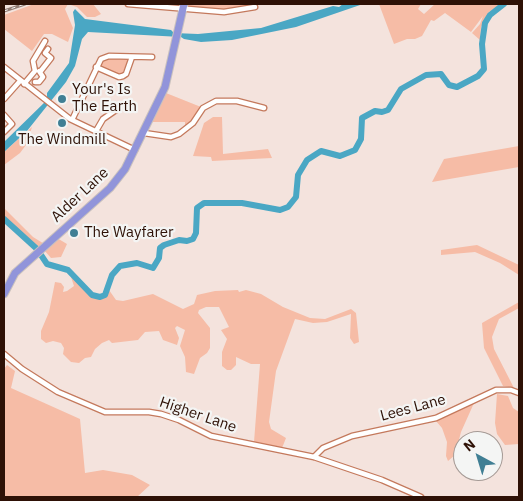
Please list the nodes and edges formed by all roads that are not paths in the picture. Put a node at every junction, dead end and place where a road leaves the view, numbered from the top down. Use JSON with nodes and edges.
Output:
{"nodes":[{"id":1,"x":128,"y":4,"type":"edge"},
{"id":2,"x":138,"y":4,"type":"edge"},
{"id":3,"x":173,"y":6,"type":"edge"},
{"id":4,"x":184,"y":7,"type":"edge"},
{"id":5,"x":256,"y":7,"type":"dead end"},
{"id":6,"x":45,"y":41,"type":"dead end"},
{"id":7,"x":48,"y":49,"type":"dead end"},
{"id":8,"x":132,"y":57,"type":"junction"},
{"id":9,"x":152,"y":57,"type":"dead end"},
{"id":10,"x":4,"y":67,"type":"edge"},
{"id":11,"x":96,"y":67,"type":"junction"},
{"id":12,"x":37,"y":71,"type":"junction"},
{"id":13,"x":22,"y":82,"type":"junction"},
{"id":14,"x":35,"y":82,"type":"dead end"},
{"id":15,"x":4,"y":99,"type":"edge"},
{"id":16,"x":264,"y":108,"type":"dead end"},
{"id":17,"x":113,"y":112,"type":"dead end"},
{"id":18,"x":4,"y":115,"type":"edge"},
{"id":19,"x":72,"y":120,"type":"junction"},
{"id":20,"x":96,"y":131,"type":"junction"},
{"id":21,"x":4,"y":132,"type":"edge"},
{"id":22,"x":144,"y":133,"type":"junction"},
{"id":23,"x":135,"y":150,"type":"junction"},
{"id":24,"x":4,"y":294,"type":"edge"},
{"id":25,"x":4,"y":354,"type":"edge"},
{"id":26,"x":519,"y":393,"type":"edge"},
{"id":27,"x":314,"y":457,"type":"junction"},
{"id":28,"x":421,"y":497,"type":"edge"}],
"edges":[{"from":1,"to":2,"type":"street"},
{"from":2,"to":3,"type":"street"},
{"from":3,"to":4,"type":"street"},
{"from":4,"to":5,"type":"street"},
{"from":4,"to":22,"type":"highway","name":"Alder Lane"},
{"from":6,"to":12,"type":"street"},
{"from":7,"to":12,"type":"street"},
{"from":8,"to":9,"type":"street"},
{"from":8,"to":11,"type":"street"},
{"from":8,"to":11,"type":"street"},
{"from":10,"to":13,"type":"street"},
{"from":11,"to":19,"type":"street"},
{"from":12,"to":13,"type":"street"},
{"from":12,"to":14,"type":"street"},
{"from":13,"to":15,"type":"street"},
{"from":13,"to":19,"type":"street"},
{"from":16,"to":22,"type":"street"},
{"from":17,"to":20,"type":"street"},
{"from":18,"to":21,"type":"street"},
{"from":19,"to":20,"type":"street"},
{"from":20,"to":23,"type":"street"},
{"from":22,"to":23,"type":"highway","name":"Alder Lane"},
{"from":23,"to":24,"type":"highway","name":"Alder Lane"},
{"from":25,"to":27,"type":"street","name":"Higher Lane"},
{"from":26,"to":27,"type":"street","name":"Lees Lane"},
{"from":27,"to":28,"type":"street","name":"Higher Lane"}]}
